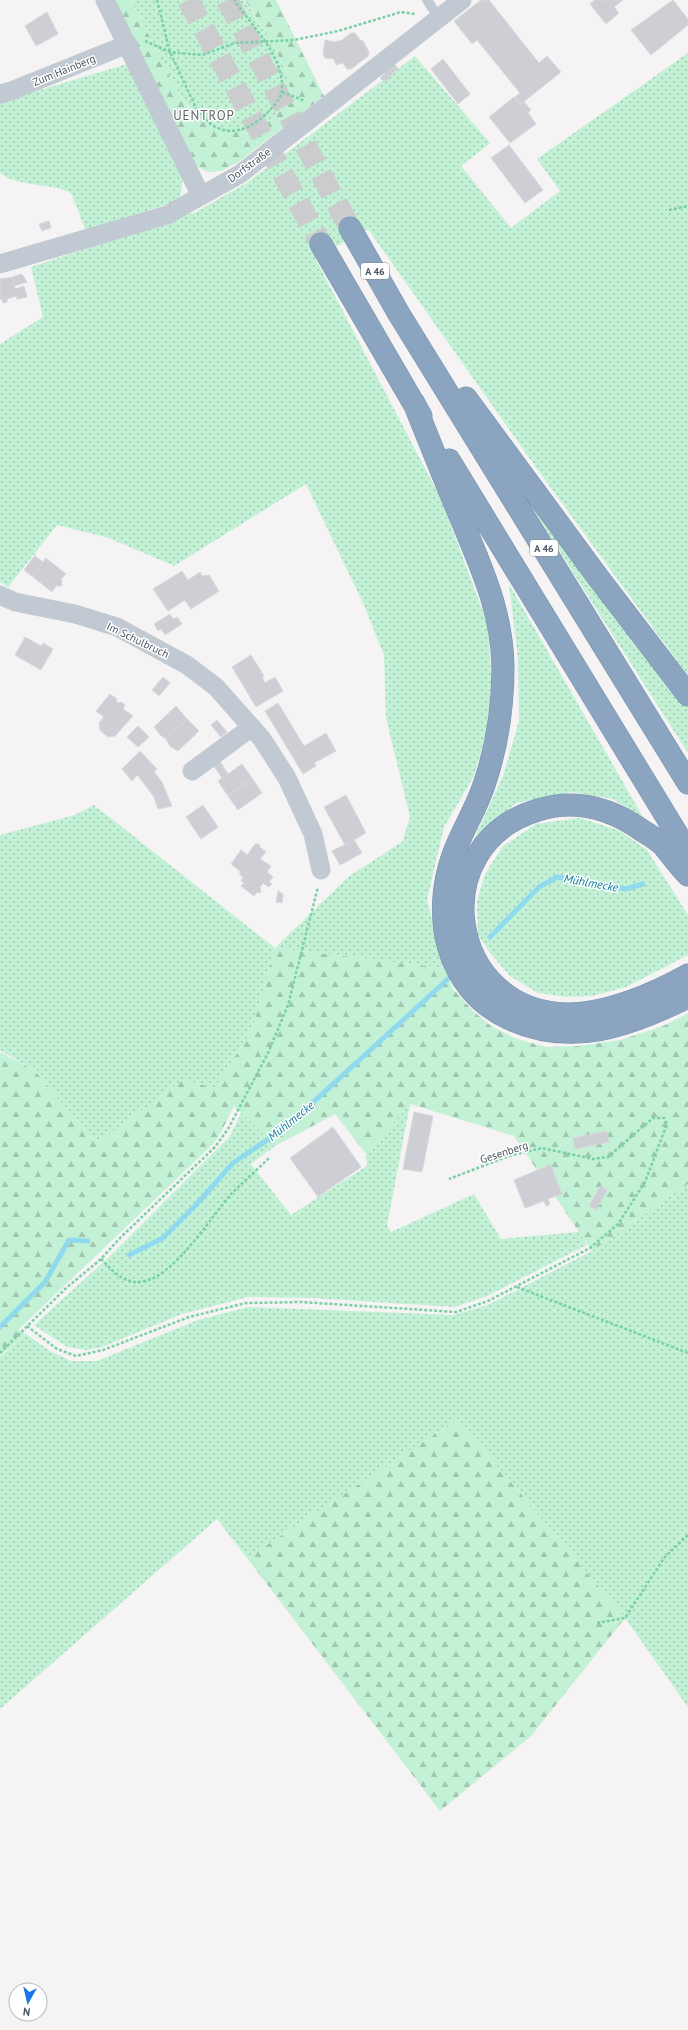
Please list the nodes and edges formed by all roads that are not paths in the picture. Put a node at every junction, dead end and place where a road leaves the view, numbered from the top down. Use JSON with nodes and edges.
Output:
{"nodes":[{"id":1,"x":105,"y":0,"type":"edge"},
{"id":2,"x":427,"y":0,"type":"edge"},
{"id":3,"x":462,"y":0,"type":"edge"},
{"id":4,"x":439,"y":18,"type":"junction"},
{"id":5,"x":128,"y":44,"type":"junction"},
{"id":6,"x":0,"y":94,"type":"edge"},
{"id":7,"x":201,"y":196,"type":"junction"},
{"id":8,"x":350,"y":228,"type":"tunnel mouth"},
{"id":9,"x":321,"y":244,"type":"tunnel mouth"},
{"id":10,"x":0,"y":264,"type":"edge"},
{"id":11,"x":399,"y":314,"type":"junction"},
{"id":12,"x":414,"y":403,"type":"junction"},
{"id":13,"x":0,"y":595,"type":"edge"},
{"id":14,"x":688,"y":695,"type":"edge"},
{"id":15,"x":252,"y":727,"type":"junction"},
{"id":16,"x":192,"y":771,"type":"dead end"},
{"id":17,"x":688,"y":783,"type":"edge"},
{"id":18,"x":688,"y":852,"type":"edge"},
{"id":19,"x":321,"y":870,"type":"road end"},
{"id":20,"x":688,"y":875,"type":"edge"},
{"id":21,"x":688,"y":975,"type":"edge"},
{"id":22,"x":688,"y":997,"type":"edge"}],
"edges":[{"from":1,"to":5,"type":"street"},
{"from":2,"to":4,"type":"lane"},
{"from":3,"to":4,"type":"street","name":"Dorfstraße"},
{"from":4,"to":7,"type":"street","name":"Dorfstraße"},
{"from":5,"to":6,"type":"street","name":"Zum Hainberg"},
{"from":5,"to":7,"type":"street"},
{"from":7,"to":10,"type":"street","name":"Dorfstraße"},
{"from":8,"to":11,"type":"highway","number":"A 46"},
{"from":9,"to":12,"type":"highway"},
{"from":11,"to":14,"type":"highway"},
{"from":11,"to":17,"type":"highway","number":"A 46"},
{"from":12,"to":18,"type":"highway"},
{"from":12,"to":22,"type":"highway"},
{"from":13,"to":15,"type":"street","name":"Im Schulbruch"},
{"from":15,"to":16,"type":"street"},
{"from":15,"to":19,"type":"street","name":"Im Schulbruch"},
{"from":20,"to":21,"type":"highway"}]}
